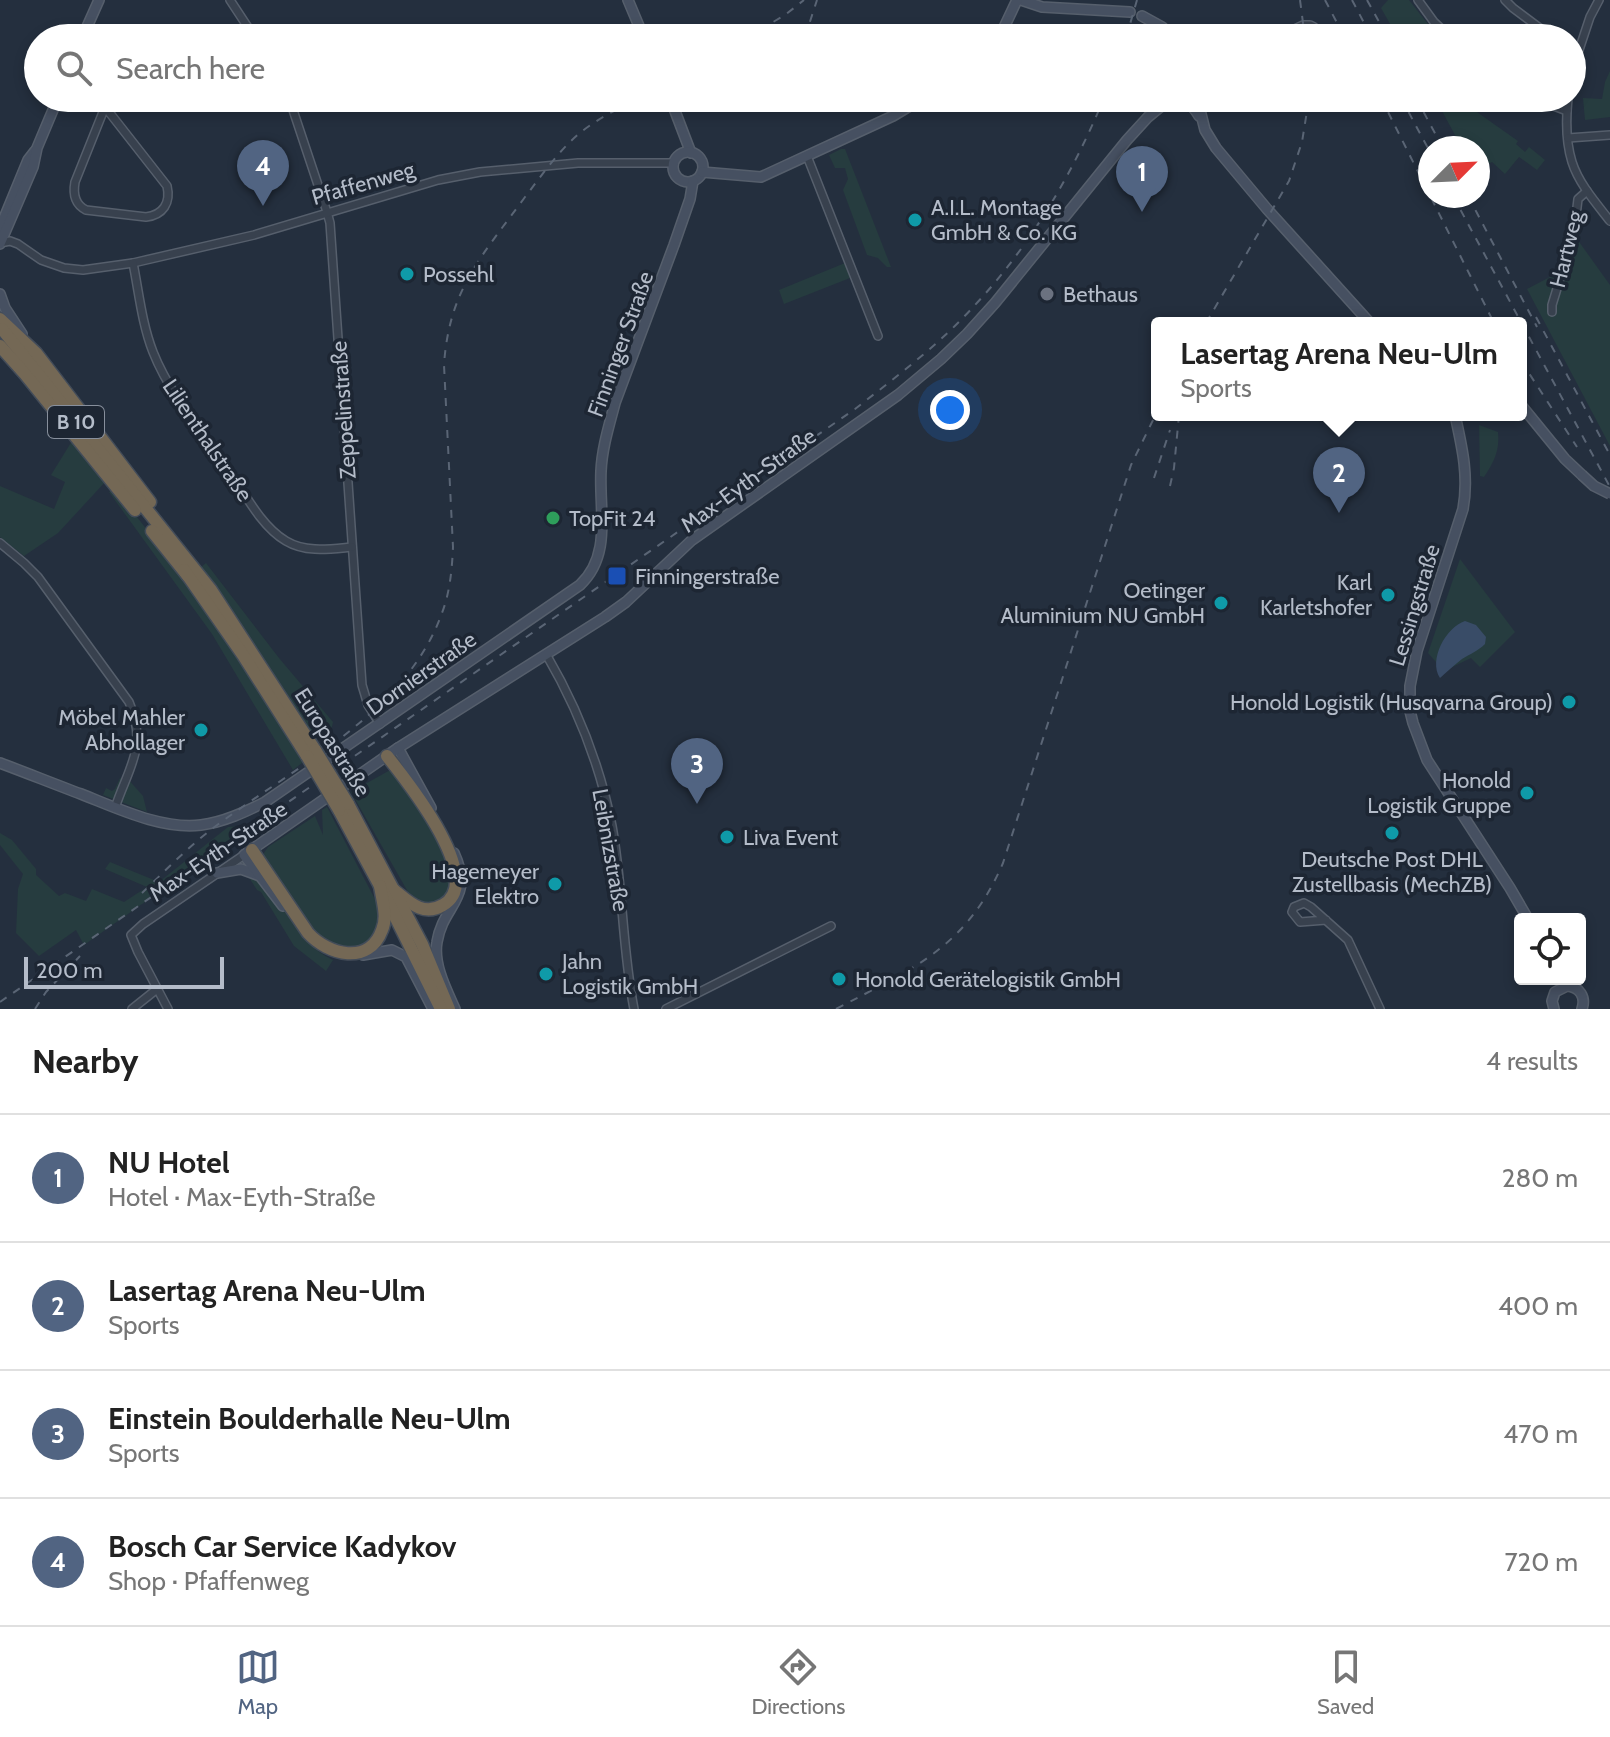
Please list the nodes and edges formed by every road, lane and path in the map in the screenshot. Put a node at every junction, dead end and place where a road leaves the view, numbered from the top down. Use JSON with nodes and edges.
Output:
{"nodes":[{"id":1,"x":99,"y":0,"type":"edge"},
{"id":2,"x":230,"y":0,"type":"edge"},
{"id":3,"x":1019,"y":0,"type":"edge"},
{"id":4,"x":1418,"y":0,"type":"edge"},
{"id":5,"x":1505,"y":0,"type":"edge"},
{"id":6,"x":1599,"y":0,"type":"edge"},
{"id":7,"x":629,"y":1,"type":"edge"},
{"id":8,"x":1130,"y":12,"type":"dead end"},
{"id":9,"x":1142,"y":16,"type":"dead end"},
{"id":10,"x":88,"y":24,"type":"edge"},
{"id":11,"x":246,"y":24,"type":"edge"},
{"id":12,"x":638,"y":24,"type":"edge"},
{"id":13,"x":1006,"y":24,"type":"edge"},
{"id":14,"x":1156,"y":24,"type":"edge"},
{"id":15,"x":1436,"y":24,"type":"edge"},
{"id":16,"x":1534,"y":24,"type":"edge"},
{"id":17,"x":1586,"y":28,"type":"edge"},
{"id":18,"x":52,"y":112,"type":"edge"},
{"id":19,"x":103,"y":112,"type":"edge"},
{"id":20,"x":109,"y":112,"type":"edge"},
{"id":21,"x":294,"y":112,"type":"edge"},
{"id":22,"x":676,"y":112,"type":"edge"},
{"id":23,"x":900,"y":112,"type":"edge"},
{"id":24,"x":1154,"y":112,"type":"edge"},
{"id":25,"x":1196,"y":112,"type":"edge"},
{"id":26,"x":1200,"y":112,"type":"edge"},
{"id":27,"x":1567,"y":112,"type":"edge"},
{"id":28,"x":1203,"y":126,"type":"junction"},
{"id":29,"x":1610,"y":135,"type":"edge"},
{"id":30,"x":1568,"y":138,"type":"junction"},
{"id":31,"x":37,"y":148,"type":"junction"},
{"id":32,"x":690,"y":152,"type":"junction"},
{"id":33,"x":807,"y":156,"type":"junction"},
{"id":34,"x":674,"y":165,"type":"junction"},
{"id":35,"x":702,"y":169,"type":"junction"},
{"id":36,"x":690,"y":181,"type":"junction"},
{"id":37,"x":1587,"y":191,"type":"junction"},
{"id":38,"x":327,"y":212,"type":"junction"},
{"id":39,"x":1610,"y":221,"type":"edge"},
{"id":40,"x":0,"y":228,"type":"edge"},
{"id":41,"x":0,"y":244,"type":"edge"},
{"id":42,"x":133,"y":263,"type":"junction"},
{"id":43,"x":0,"y":294,"type":"edge"},
{"id":44,"x":1552,"y":312,"type":"dead end"},
{"id":45,"x":1365,"y":317,"type":"edge"},
{"id":46,"x":1,"y":329,"type":"edge"},
{"id":47,"x":878,"y":336,"type":"dead end"},
{"id":48,"x":0,"y":346,"type":"edge"},
{"id":49,"x":36,"y":353,"type":"junction"},
{"id":50,"x":11,"y":357,"type":"junction"},
{"id":51,"x":1527,"y":412,"type":"edge"},
{"id":52,"x":1456,"y":421,"type":"edge"},
{"id":53,"x":1610,"y":494,"type":"edge"},
{"id":54,"x":151,"y":516,"type":"junction"},
{"id":55,"x":0,"y":543,"type":"edge"},
{"id":56,"x":352,"y":547,"type":"junction"},
{"id":57,"x":590,"y":575,"type":"joint"},
{"id":58,"x":188,"y":576,"type":"junction"},
{"id":59,"x":211,"y":590,"type":"junction"},
{"id":60,"x":546,"y":654,"type":"junction"},
{"id":61,"x":380,"y":724,"type":"junction"},
{"id":62,"x":393,"y":752,"type":"junction"},
{"id":63,"x":311,"y":753,"type":"junction"},
{"id":64,"x":0,"y":763,"type":"edge"},
{"id":65,"x":343,"y":807,"type":"junction"},
{"id":66,"x":115,"y":808,"type":"junction"},
{"id":67,"x":248,"y":853,"type":"junction"},
{"id":68,"x":217,"y":873,"type":"junction"},
{"id":69,"x":263,"y":878,"type":"junction"},
{"id":70,"x":380,"y":886,"type":"junction"},
{"id":71,"x":394,"y":890,"type":"junction"},
{"id":72,"x":1524,"y":913,"type":"edge"},
{"id":73,"x":1326,"y":920,"type":"dead end"},
{"id":74,"x":831,"y":926,"type":"dead end"},
{"id":75,"x":407,"y":941,"type":"junction"},
{"id":76,"x":422,"y":944,"type":"junction"},
{"id":77,"x":1560,"y":985,"type":"edge"},
{"id":78,"x":1566,"y":985,"type":"edge"},
{"id":79,"x":157,"y":989,"type":"junction"},
{"id":80,"x":447,"y":992,"type":"junction"},
{"id":81,"x":430,"y":1003,"type":"edge"},
{"id":82,"x":132,"y":1009,"type":"edge"},
{"id":83,"x":168,"y":1009,"type":"edge"},
{"id":84,"x":441,"y":1009,"type":"edge"},
{"id":85,"x":449,"y":1009,"type":"edge"},
{"id":86,"x":455,"y":1009,"type":"edge"},
{"id":87,"x":634,"y":1009,"type":"edge"},
{"id":88,"x":666,"y":1009,"type":"edge"},
{"id":89,"x":1380,"y":1009,"type":"edge"},
{"id":90,"x":1554,"y":1009,"type":"edge"},
{"id":91,"x":1582,"y":1009,"type":"edge"}],
"edges":[{"from":1,"to":10,"type":"street"},
{"from":2,"to":11,"type":"street"},
{"from":3,"to":8,"type":"street"},
{"from":3,"to":13,"type":"street"},
{"from":4,"to":15,"type":"street"},
{"from":5,"to":16,"type":"street"},
{"from":6,"to":17,"type":"street"},
{"from":7,"to":12,"type":"street"},
{"from":9,"to":14,"type":"street"},
{"from":18,"to":31,"type":"street"},
{"from":19,"to":20,"type":"street"},
{"from":21,"to":38,"type":"street","name":"Zeppelinstraße"},
{"from":22,"to":32,"type":"street"},
{"from":23,"to":33,"type":"street"},
{"from":24,"to":60,"type":"street","name":"Max-Eyth-Straße"},
{"from":25,"to":28,"type":"street"},
{"from":26,"to":28,"type":"street"},
{"from":27,"to":30,"type":"street","name":"Hartweg"},
{"from":28,"to":45,"type":"street"},
{"from":29,"to":30,"type":"street"},
{"from":30,"to":37,"type":"street","name":"Hartweg"},
{"from":31,"to":40,"type":"street"},
{"from":31,"to":41,"type":"street"},
{"from":32,"to":34,"type":"street"},
{"from":32,"to":35,"type":"street"},
{"from":33,"to":35,"type":"street"},
{"from":33,"to":47,"type":"street"},
{"from":34,"to":36,"type":"street"},
{"from":34,"to":38,"type":"street","name":"Pfaffenweg"},
{"from":35,"to":36,"type":"street","name":"Finninger Straße"},
{"from":36,"to":57,"type":"street","name":"Finninger Straße"},
{"from":37,"to":39,"type":"street"},
{"from":37,"to":44,"type":"street","name":"Hartweg"},
{"from":38,"to":42,"type":"street","name":"Pfaffenweg"},
{"from":38,"to":56,"type":"street","name":"Zeppelinstraße"},
{"from":41,"to":42,"type":"street","name":"Pfaffenweg"},
{"from":42,"to":56,"type":"street","name":"Lilienthalstraße"},
{"from":43,"to":49,"type":"street"},
{"from":46,"to":49,"type":"highway"},
{"from":46,"to":50,"type":"highway"},
{"from":46,"to":54,"type":"highway","name":"Europastraße","number":"B 10"},
{"from":48,"to":50,"type":"highway"},
{"from":49,"to":59,"type":"highway"},
{"from":50,"to":58,"type":"highway"},
{"from":51,"to":53,"type":"street","bridge":true},
{"from":52,"to":72,"type":"street","name":"Lessingstraße"},
{"from":54,"to":58,"type":"highway","name":"Europastraße","number":"B 10"},
{"from":54,"to":59,"type":"highway","name":"Europastraße","number":"B 10"},
{"from":55,"to":66,"type":"street"},
{"from":56,"to":61,"type":"street","name":"Zeppelinstraße"},
{"from":57,"to":61,"type":"street","name":"Dornierstraße"},
{"from":58,"to":63,"type":"highway","name":"Europastraße","number":"B 10"},
{"from":59,"to":63,"type":"highway","name":"Europastraße","number":"B 10"},
{"from":60,"to":62,"type":"street","name":"Max-Eyth-Straße"},
{"from":60,"to":87,"type":"street","name":"Leibnizstraße"},
{"from":61,"to":66,"type":"street","name":"Dornierstraße"},
{"from":62,"to":67,"type":"street","name":"Max-Eyth-Straße"},
{"from":62,"to":71,"type":"highway"},
{"from":62,"to":80,"type":"street"},
{"from":63,"to":65,"type":"highway","name":"Europastraße","number":"B 10","bridge":true},
{"from":64,"to":66,"type":"street","name":"Dornierstraße"},
{"from":65,"to":70,"type":"highway","name":"Europastraße","number":"B 10"},
{"from":65,"to":71,"type":"highway","name":"Europastraße","number":"B 10"},
{"from":67,"to":68,"type":"street","name":"Max-Eyth-Straße"},
{"from":67,"to":69,"type":"street"},
{"from":67,"to":70,"type":"highway"},
{"from":68,"to":69,"type":"street"},
{"from":68,"to":79,"type":"street","name":"Max-Eyth-Straße"},
{"from":69,"to":81,"type":"street"},
{"from":70,"to":75,"type":"highway","name":"Europastraße","number":"B 10"},
{"from":71,"to":76,"type":"highway","name":"Europastraße","number":"B 10"},
{"from":73,"to":89,"type":"street"},
{"from":74,"to":88,"type":"street"},
{"from":75,"to":81,"type":"highway"},
{"from":75,"to":84,"type":"highway","name":"Europastraße","number":"B 10"},
{"from":76,"to":80,"type":"highway","number":"B 10"},
{"from":76,"to":85,"type":"highway","name":"Europastraße","number":"B 10"},
{"from":77,"to":90,"type":"street"},
{"from":78,"to":91,"type":"street"},
{"from":79,"to":82,"type":"street"},
{"from":79,"to":83,"type":"street"},
{"from":80,"to":86,"type":"street","number":"B 10"}]}
